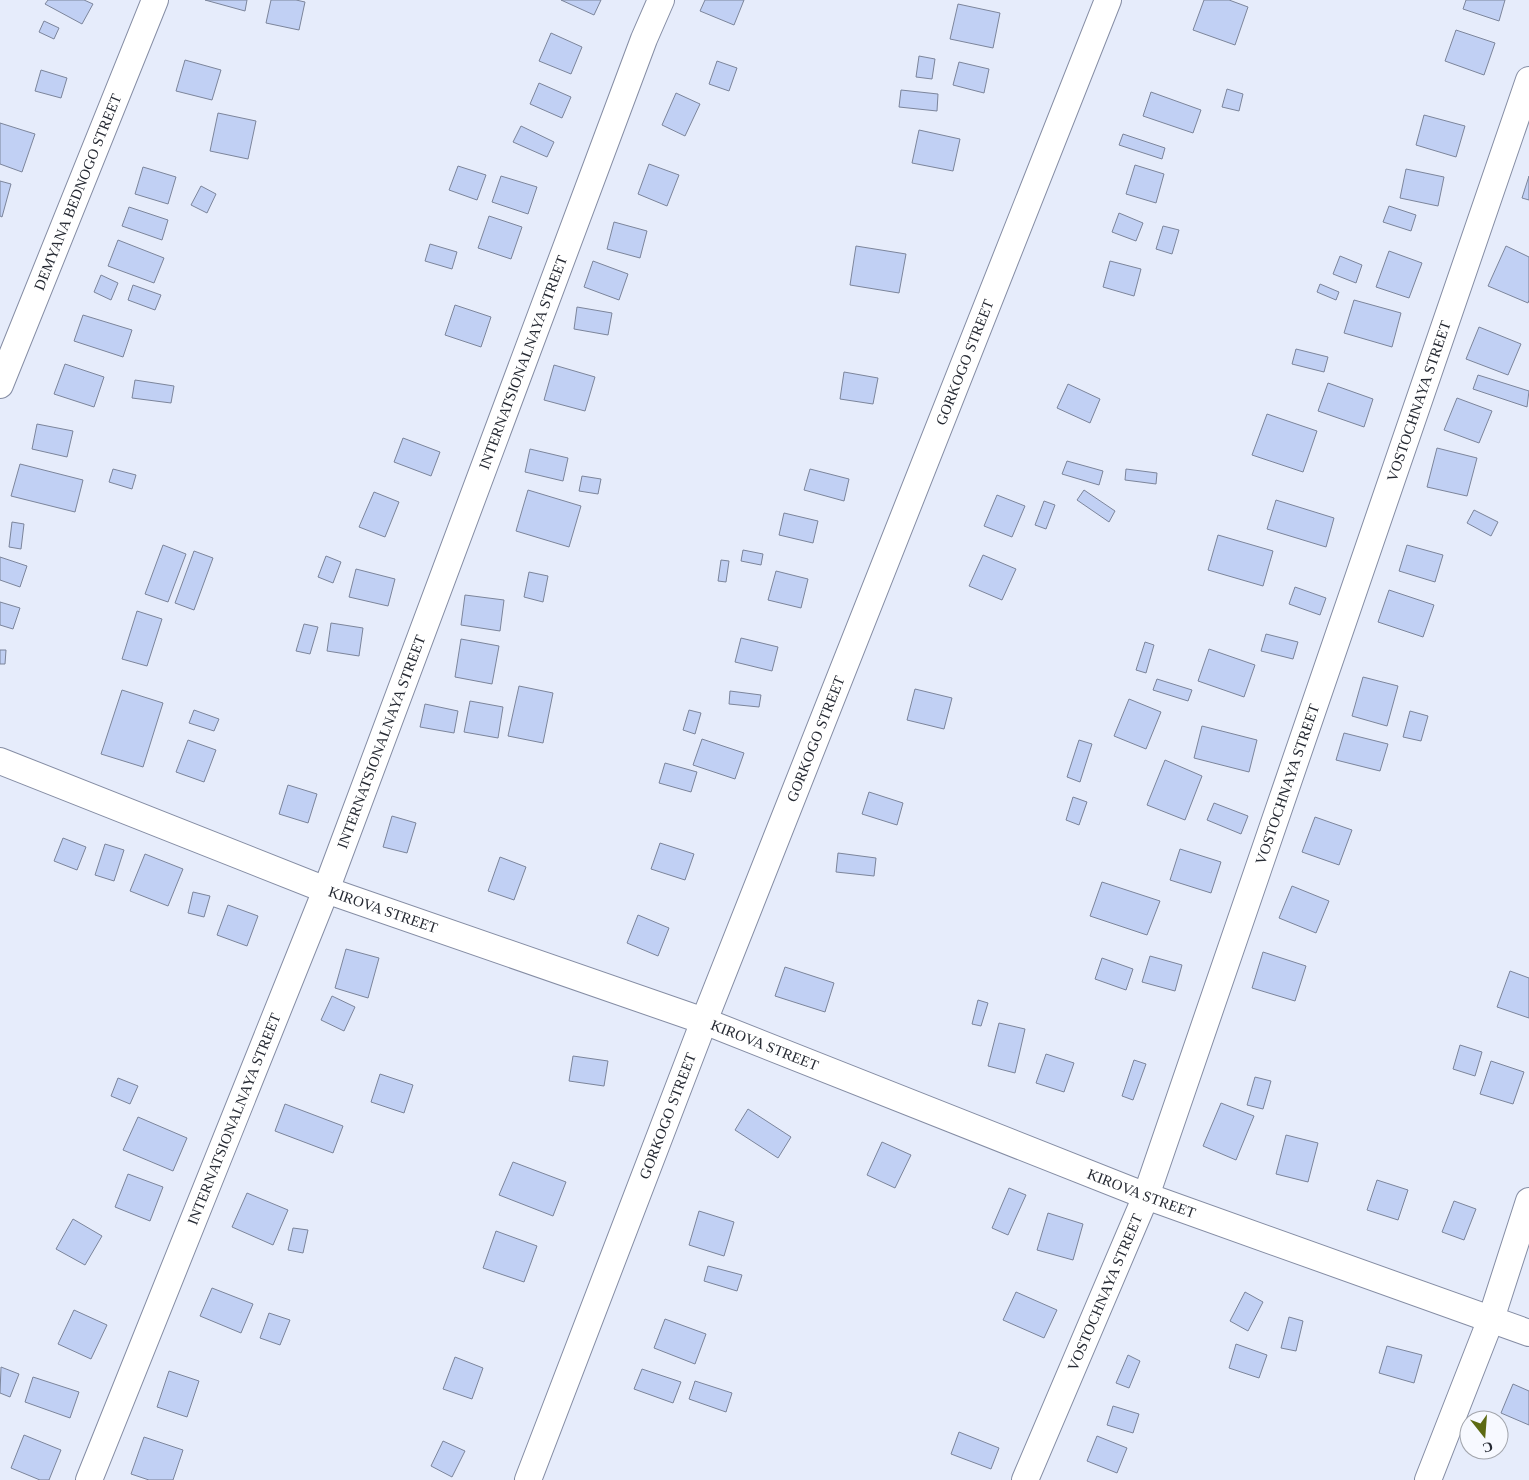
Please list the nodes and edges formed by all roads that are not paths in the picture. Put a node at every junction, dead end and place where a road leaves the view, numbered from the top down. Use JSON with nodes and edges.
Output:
{"nodes":[{"id":1,"x":155,"y":0,"type":"edge"},
{"id":2,"x":661,"y":0,"type":"edge"},
{"id":3,"x":1108,"y":0,"type":"edge"},
{"id":4,"x":1529,"y":80,"type":"edge"},
{"id":5,"x":1524,"y":117,"type":"edge"},
{"id":6,"x":0,"y":385,"type":"edge"},
{"id":7,"x":0,"y":761,"type":"edge"},
{"id":8,"x":326,"y":890,"type":"junction"},
{"id":9,"x":704,"y":1022,"type":"junction"},
{"id":10,"x":1146,"y":1196,"type":"junction"},
{"id":11,"x":1529,"y":1201,"type":"edge"},
{"id":12,"x":1491,"y":1319,"type":"junction"},
{"id":13,"x":1529,"y":1333,"type":"edge"},
{"id":14,"x":88,"y":1480,"type":"edge"},
{"id":15,"x":528,"y":1480,"type":"edge"},
{"id":16,"x":1025,"y":1480,"type":"edge"},
{"id":17,"x":1428,"y":1480,"type":"edge"}],
"edges":[{"from":1,"to":6,"type":"street","name":"DEMYANA BEDNOGO STREET"},
{"from":2,"to":8,"type":"street","name":"INTERNATSIONALNAYA STREET"},
{"from":3,"to":9,"type":"street","name":"GORKOGO STREET"},
{"from":4,"to":5,"type":"street","name":"VOSTOCHNAYA STREET"},
{"from":5,"to":10,"type":"street","name":"VOSTOCHNAYA STREET"},
{"from":7,"to":8,"type":"street","name":"KIROVA STREET"},
{"from":8,"to":9,"type":"street","name":"KIROVA STREET"},
{"from":8,"to":14,"type":"street","name":"INTERNATSIONALNAYA STREET"},
{"from":9,"to":10,"type":"street","name":"KIROVA STREET"},
{"from":9,"to":15,"type":"street","name":"GORKOGO STREET"},
{"from":10,"to":12,"type":"street","name":"KIROVA STREET"},
{"from":10,"to":16,"type":"street","name":"VOSTOCHNAYA STREET"},
{"from":11,"to":12,"type":"street"},
{"from":12,"to":13,"type":"street","name":"KIROVA STREET"},
{"from":12,"to":17,"type":"street"}]}
